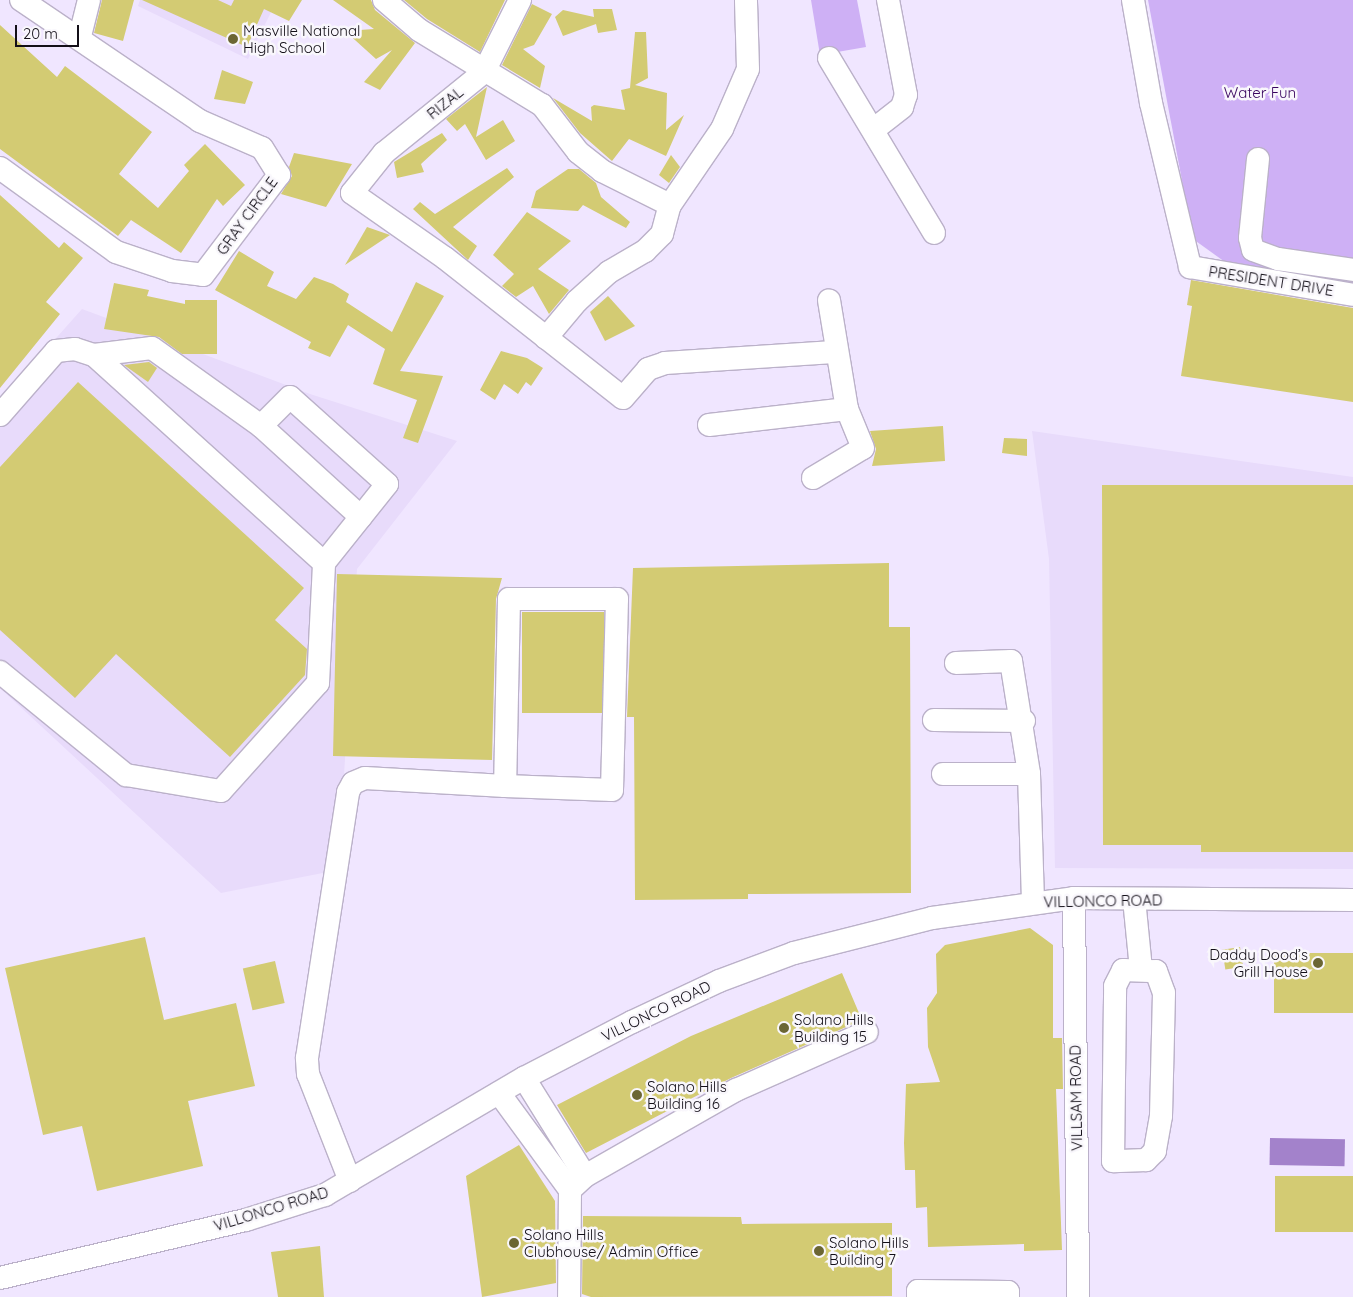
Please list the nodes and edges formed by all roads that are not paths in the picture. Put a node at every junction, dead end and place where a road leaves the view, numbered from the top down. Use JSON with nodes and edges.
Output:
{"nodes":[{"id":1,"x":20,"y":0,"type":"edge"},
{"id":2,"x":89,"y":0,"type":"edge"},
{"id":3,"x":384,"y":0,"type":"edge"},
{"id":4,"x":520,"y":0,"type":"edge"},
{"id":5,"x":746,"y":0,"type":"edge"},
{"id":6,"x":888,"y":0,"type":"edge"},
{"id":7,"x":1133,"y":0,"type":"edge"},
{"id":8,"x":80,"y":36,"type":"junction"},
{"id":9,"x":830,"y":58,"type":"dead end"},
{"id":10,"x":484,"y":72,"type":"junction"},
{"id":11,"x":873,"y":130,"type":"junction"},
{"id":12,"x":1258,"y":159,"type":"dead end"},
{"id":13,"x":0,"y":168,"type":"edge"},
{"id":14,"x":670,"y":205,"type":"junction"},
{"id":15,"x":934,"y":233,"type":"dead end"},
{"id":16,"x":1353,"y":270,"type":"edge"},
{"id":17,"x":1353,"y":295,"type":"edge"},
{"id":18,"x":829,"y":300,"type":"dead end"},
{"id":19,"x":546,"y":338,"type":"junction"},
{"id":20,"x":834,"y":352,"type":"junction"},
{"id":21,"x":94,"y":355,"type":"junction"},
{"id":22,"x":847,"y":409,"type":"junction"},
{"id":23,"x":0,"y":415,"type":"edge"},
{"id":24,"x":708,"y":425,"type":"dead end"},
{"id":25,"x":261,"y":426,"type":"junction"},
{"id":26,"x":813,"y":478,"type":"dead end"},
{"id":27,"x":361,"y":517,"type":"junction"},
{"id":28,"x":324,"y":563,"type":"junction"},
{"id":29,"x":956,"y":663,"type":"dead end"},
{"id":30,"x":0,"y":672,"type":"edge"},
{"id":31,"x":934,"y":720,"type":"dead end"},
{"id":32,"x":1024,"y":720,"type":"junction"},
{"id":33,"x":943,"y":774,"type":"dead end"},
{"id":34,"x":1030,"y":774,"type":"junction"},
{"id":35,"x":505,"y":786,"type":"junction"},
{"id":36,"x":1074,"y":898,"type":"junction"},
{"id":37,"x":1134,"y":899,"type":"junction"},
{"id":38,"x":1353,"y":900,"type":"edge"},
{"id":39,"x":1033,"y":903,"type":"junction"},
{"id":40,"x":1141,"y":969,"type":"junction"},
{"id":41,"x":867,"y":1032,"type":"dead end"},
{"id":42,"x":524,"y":1078,"type":"junction"},
{"id":43,"x":499,"y":1093,"type":"junction"},
{"id":44,"x":544,"y":1110,"type":"junction"},
{"id":45,"x":521,"y":1123,"type":"junction"},
{"id":46,"x":350,"y":1181,"type":"junction"},
{"id":47,"x":577,"y":1183,"type":"junction"},
{"id":48,"x":0,"y":1278,"type":"edge"},
{"id":49,"x":564,"y":1296,"type":"edge"},
{"id":50,"x":918,"y":1297,"type":"edge"},
{"id":51,"x":1008,"y":1297,"type":"edge"},
{"id":52,"x":1078,"y":1297,"type":"edge"}],
"edges":[{"from":1,"to":8,"type":"street","name":"GRAY CIRCLE"},
{"from":2,"to":8,"type":"street"},
{"from":3,"to":10,"type":"street"},
{"from":4,"to":10,"type":"street","name":"RIZAL"},
{"from":5,"to":14,"type":"street"},
{"from":6,"to":11,"type":"street"},
{"from":7,"to":17,"type":"street","name":"PRESIDENT DRIVE"},
{"from":8,"to":13,"type":"street","name":"GRAY CIRCLE"},
{"from":9,"to":11,"type":"street"},
{"from":10,"to":14,"type":"street"},
{"from":10,"to":19,"type":"street","name":"RIZAL"},
{"from":11,"to":15,"type":"street"},
{"from":12,"to":16,"type":"street"},
{"from":14,"to":19,"type":"street"},
{"from":18,"to":20,"type":"street"},
{"from":19,"to":20,"type":"street"},
{"from":20,"to":22,"type":"street"},
{"from":21,"to":23,"type":"street"},
{"from":21,"to":25,"type":"street"},
{"from":21,"to":28,"type":"street"},
{"from":22,"to":24,"type":"street"},
{"from":22,"to":26,"type":"street"},
{"from":25,"to":27,"type":"street"},
{"from":25,"to":27,"type":"street"},
{"from":27,"to":28,"type":"street"},
{"from":28,"to":30,"type":"street"},
{"from":29,"to":32,"type":"street"},
{"from":31,"to":32,"type":"street"},
{"from":32,"to":34,"type":"street"},
{"from":33,"to":34,"type":"street"},
{"from":34,"to":39,"type":"street"},
{"from":35,"to":35,"type":"street"},
{"from":35,"to":46,"type":"street"},
{"from":36,"to":37,"type":"street","name":"VILLONCO ROAD"},
{"from":36,"to":39,"type":"street","name":"VILLONCO ROAD"},
{"from":36,"to":52,"type":"street","name":"VILLSAM ROAD"},
{"from":37,"to":38,"type":"street","name":"VILLONCO ROAD"},
{"from":37,"to":40,"type":"street"},
{"from":39,"to":42,"type":"street","name":"VILLONCO ROAD"},
{"from":40,"to":40,"type":"street"},
{"from":41,"to":47,"type":"street"},
{"from":42,"to":43,"type":"street","name":"VILLONCO ROAD"},
{"from":42,"to":44,"type":"street"},
{"from":43,"to":45,"type":"street"},
{"from":43,"to":46,"type":"street","name":"VILLONCO ROAD"},
{"from":44,"to":45,"type":"street"},
{"from":44,"to":47,"type":"street"},
{"from":45,"to":47,"type":"street"},
{"from":46,"to":48,"type":"street","name":"VILLONCO ROAD"},
{"from":47,"to":49,"type":"street"},
{"from":50,"to":51,"type":"street"}]}
